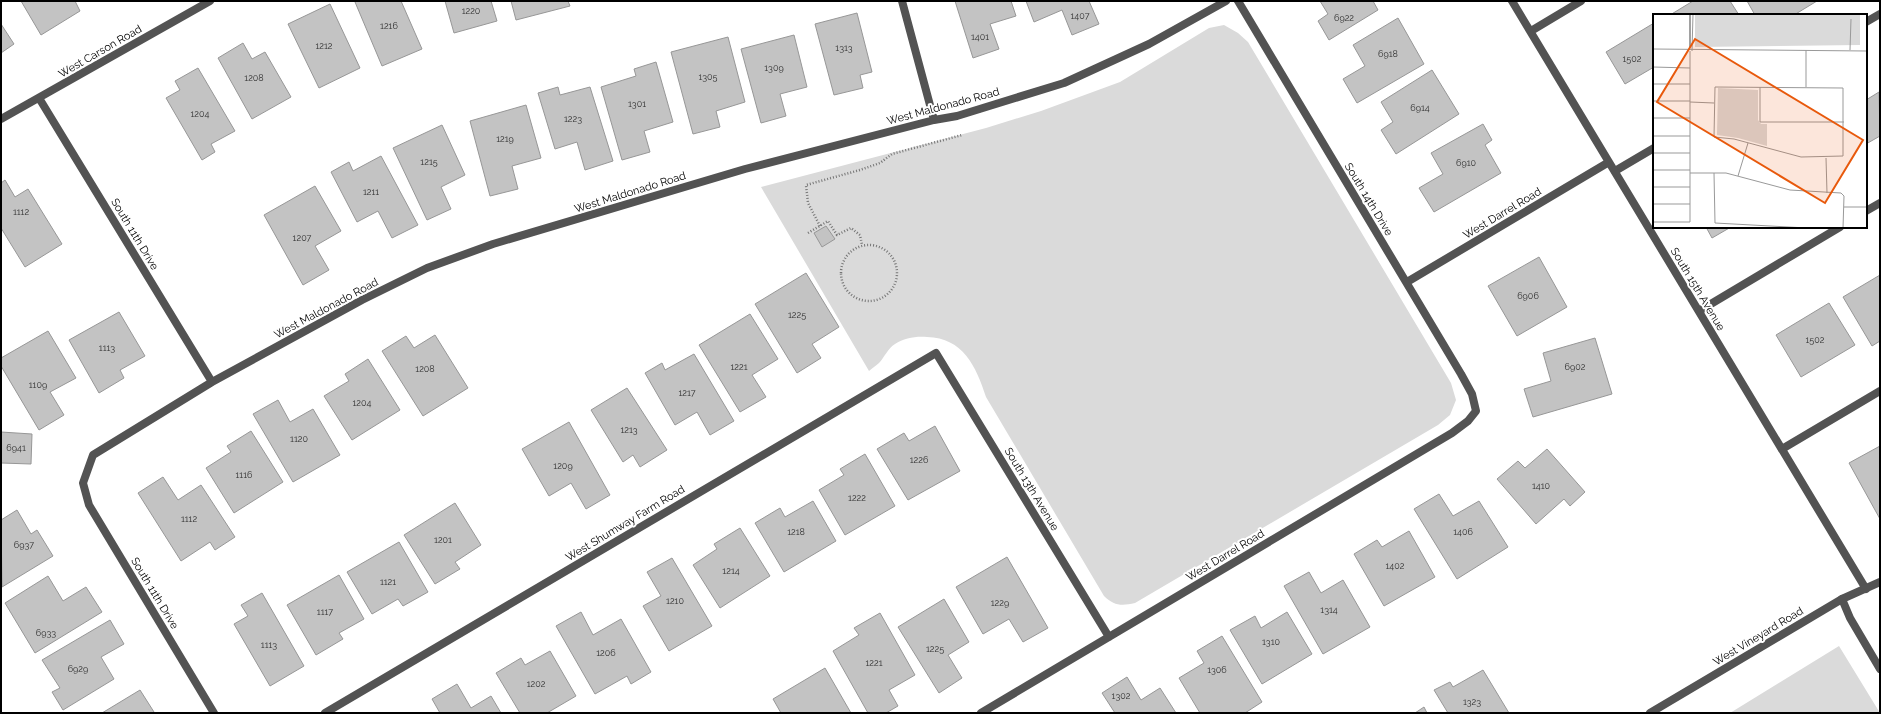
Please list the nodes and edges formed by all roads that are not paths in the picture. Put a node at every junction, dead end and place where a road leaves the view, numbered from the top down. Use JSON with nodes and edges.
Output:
{"nodes":[{"id":1,"x":210,"y":1,"type":"edge"},
{"id":2,"x":902,"y":1,"type":"edge"},
{"id":3,"x":1226,"y":1,"type":"edge"},
{"id":4,"x":1238,"y":1,"type":"edge"},
{"id":5,"x":1512,"y":1,"type":"edge"},
{"id":6,"x":1581,"y":1,"type":"edge"},
{"id":7,"x":1880,"y":14,"type":"edge"},
{"id":8,"x":1867,"y":21,"type":"edge"},
{"id":9,"x":1530,"y":31,"type":"junction"},
{"id":10,"x":40,"y":98,"type":"junction"},
{"id":11,"x":1,"y":119,"type":"edge"},
{"id":12,"x":934,"y":120,"type":"junction"},
{"id":13,"x":1653,"y":149,"type":"edge"},
{"id":14,"x":1609,"y":162,"type":"junction"},
{"id":15,"x":1615,"y":171,"type":"junction"},
{"id":16,"x":1880,"y":203,"type":"edge"},
{"id":17,"x":1867,"y":210,"type":"edge"},
{"id":18,"x":1838,"y":228,"type":"edge"},
{"id":19,"x":1407,"y":282,"type":"junction"},
{"id":20,"x":1699,"y":311,"type":"junction"},
{"id":21,"x":936,"y":353,"type":"joint"},
{"id":22,"x":212,"y":382,"type":"junction"},
{"id":23,"x":1880,"y":391,"type":"edge"},
{"id":24,"x":1476,"y":411,"type":"joint"},
{"id":25,"x":1782,"y":449,"type":"junction"},
{"id":26,"x":83,"y":483,"type":"joint"},
{"id":27,"x":1880,"y":582,"type":"edge"},
{"id":28,"x":1866,"y":589,"type":"junction"},
{"id":29,"x":1842,"y":599,"type":"junction"},
{"id":30,"x":1109,"y":637,"type":"junction"},
{"id":31,"x":1880,"y":669,"type":"edge"},
{"id":32,"x":214,"y":713,"type":"edge"},
{"id":33,"x":325,"y":713,"type":"edge"},
{"id":34,"x":981,"y":713,"type":"edge"},
{"id":35,"x":1650,"y":713,"type":"edge"}],
"edges":[{"from":1,"to":10,"type":"street","name":"West Carson Road"},
{"from":2,"to":12,"type":"street"},
{"from":3,"to":12,"type":"street","name":"West Maldonado Road"},
{"from":4,"to":19,"type":"street","name":"South 14th Drive"},
{"from":5,"to":9,"type":"street","name":"South 15th Avenue"},
{"from":6,"to":9,"type":"street"},
{"from":7,"to":8,"type":"street"},
{"from":9,"to":14,"type":"street","name":"South 15th Avenue"},
{"from":10,"to":11,"type":"street","name":"West Carson Road"},
{"from":10,"to":22,"type":"street","name":"South 11th Drive"},
{"from":12,"to":22,"type":"street","name":"West Maldonado Road"},
{"from":13,"to":15,"type":"street"},
{"from":14,"to":15,"type":"street","name":"South 15th Avenue"},
{"from":14,"to":19,"type":"street","name":"West Darrel Road"},
{"from":15,"to":20,"type":"street","name":"South 15th Avenue"},
{"from":16,"to":17,"type":"street"},
{"from":18,"to":20,"type":"street"},
{"from":19,"to":24,"type":"street","name":"South 14th Drive"},
{"from":20,"to":25,"type":"street","name":"South 15th Avenue"},
{"from":21,"to":30,"type":"street","name":"South 13th Avenue"},
{"from":21,"to":33,"type":"street","name":"West Shumway Farm Road"},
{"from":22,"to":26,"type":"street","name":"West Maldonado Road"},
{"from":23,"to":25,"type":"street"},
{"from":24,"to":30,"type":"street","name":"West Darrel Road"},
{"from":25,"to":28,"type":"street","name":"South 15th Avenue"},
{"from":26,"to":32,"type":"street","name":"South 11th Drive"},
{"from":27,"to":28,"type":"street","name":"West Vineyard Road"},
{"from":28,"to":29,"type":"street","name":"West Vineyard Road"},
{"from":29,"to":31,"type":"street"},
{"from":29,"to":35,"type":"street","name":"West Vineyard Road"},
{"from":30,"to":34,"type":"street","name":"West Darrel Road"}]}
